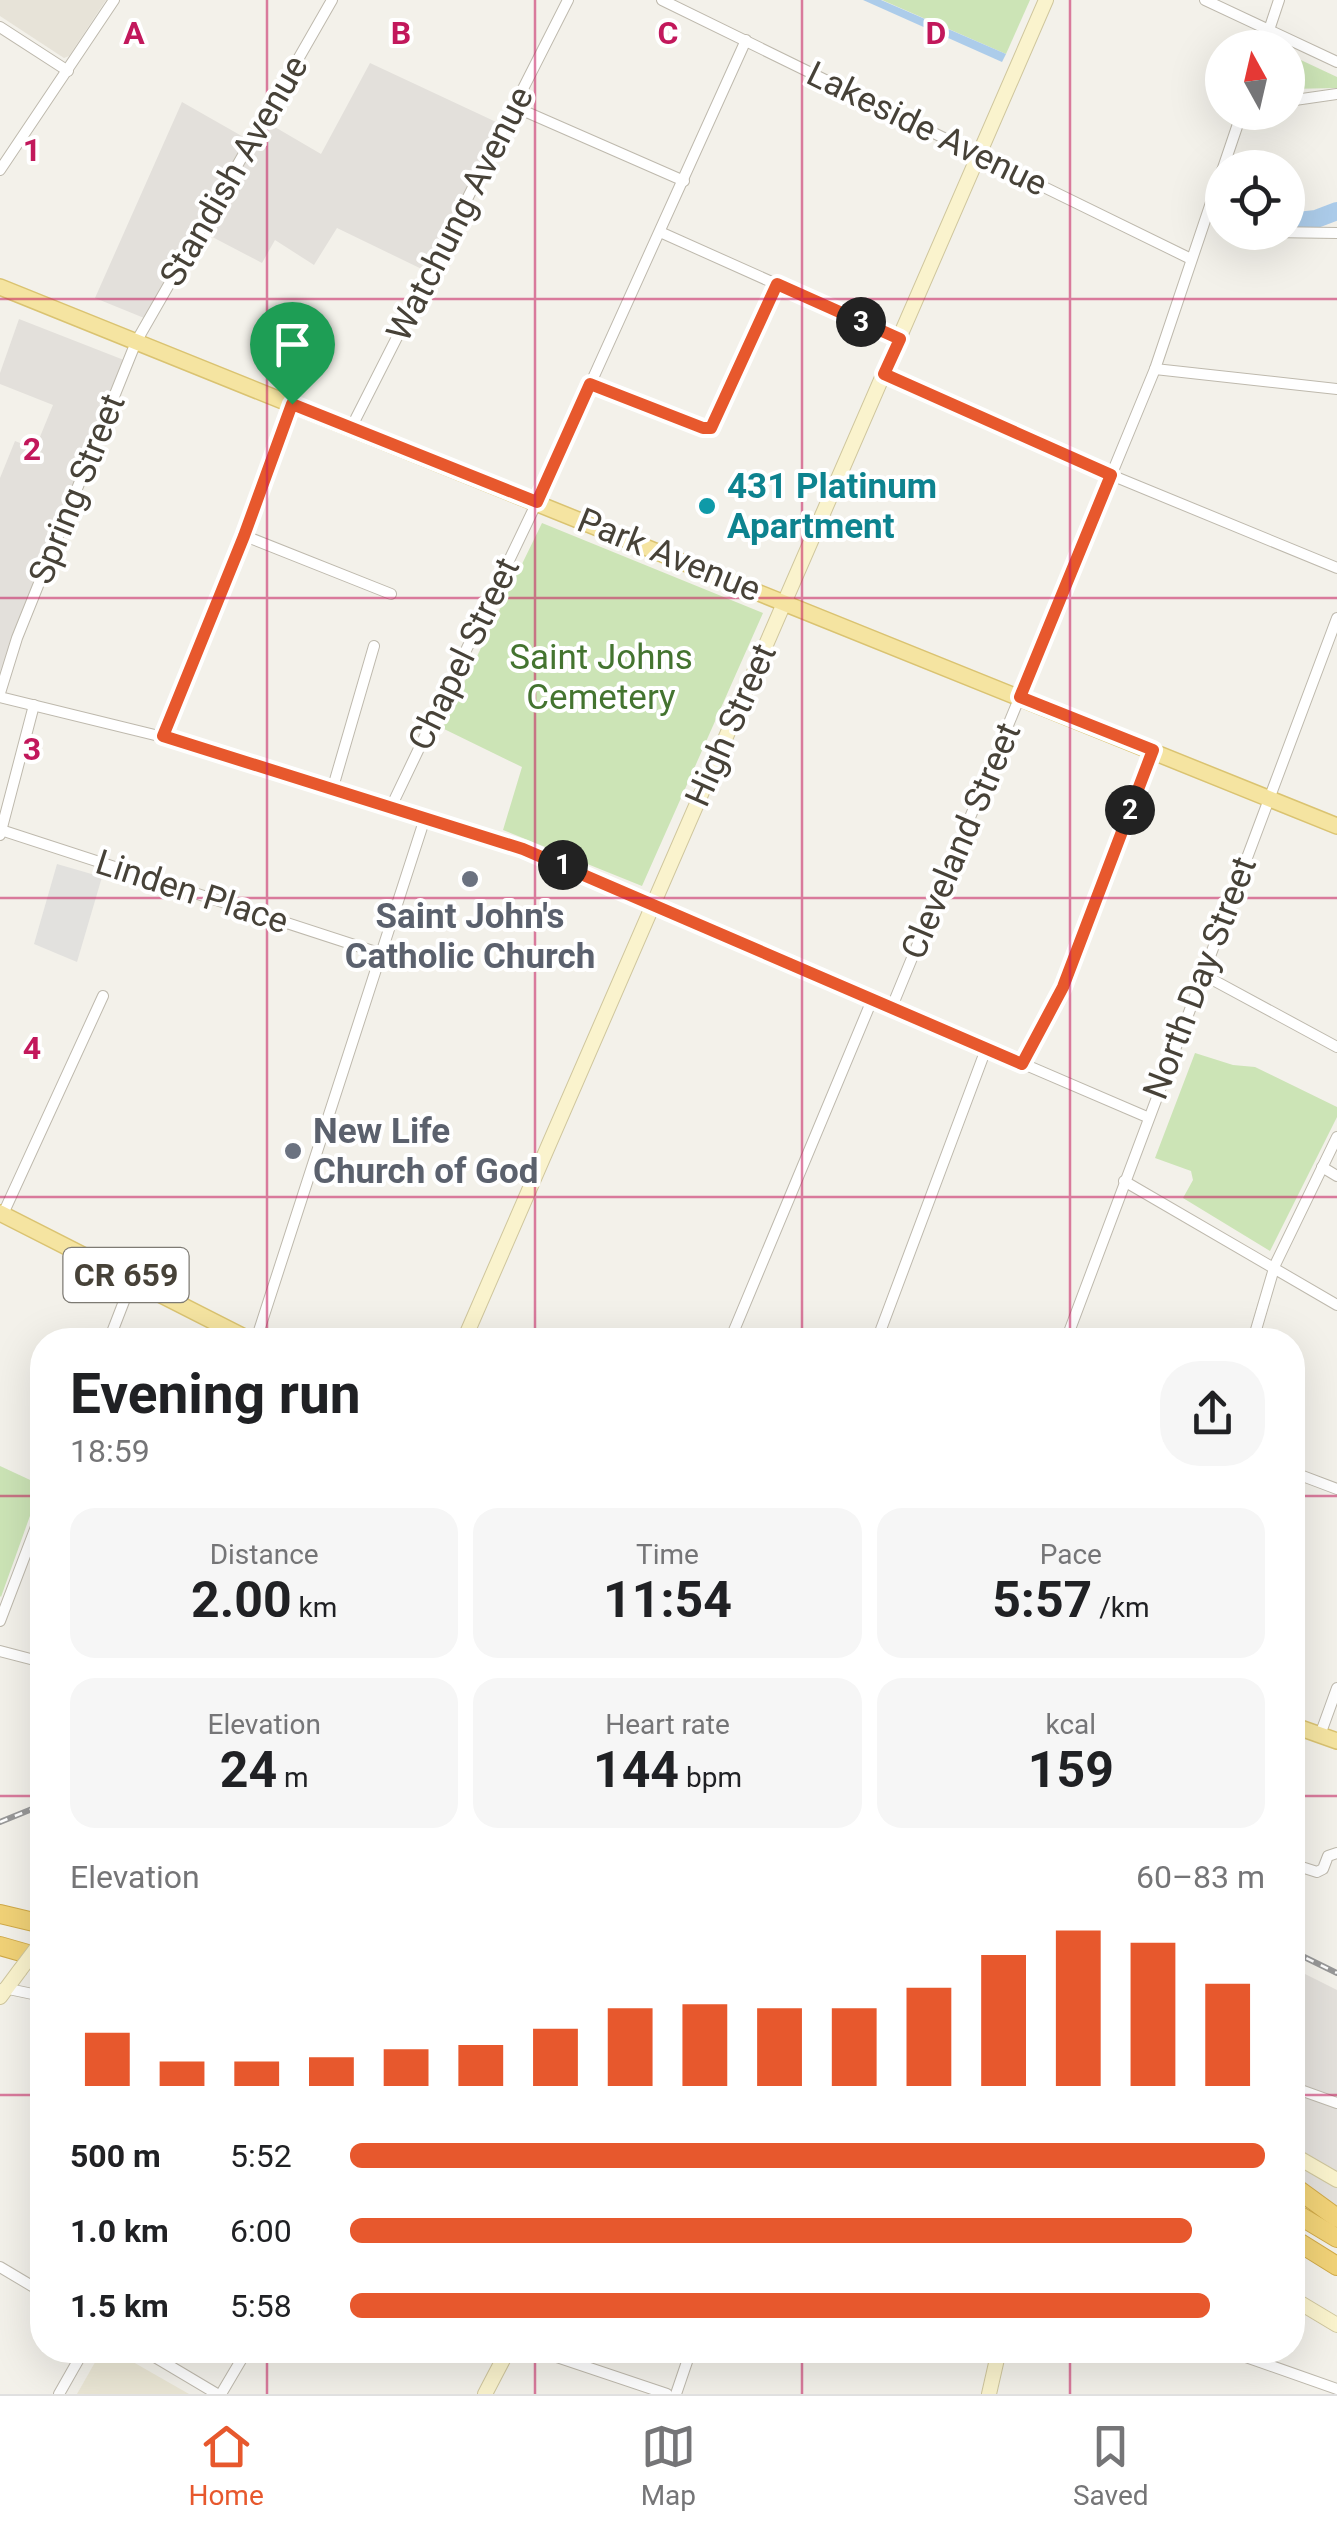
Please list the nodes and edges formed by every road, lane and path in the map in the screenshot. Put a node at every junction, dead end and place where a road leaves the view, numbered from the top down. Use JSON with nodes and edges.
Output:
{"nodes":[{"id":1,"x":114,"y":0,"type":"edge"},
{"id":2,"x":332,"y":0,"type":"edge"},
{"id":3,"x":568,"y":0,"type":"edge"},
{"id":4,"x":662,"y":0,"type":"edge"},
{"id":5,"x":1046,"y":0,"type":"edge"},
{"id":6,"x":1206,"y":0,"type":"edge"},
{"id":7,"x":1279,"y":0,"type":"edge"},
{"id":8,"x":0,"y":27,"type":"edge"},
{"id":9,"x":1269,"y":29,"type":"junction"},
{"id":10,"x":746,"y":40,"type":"junction"},
{"id":11,"x":1337,"y":62,"type":"edge"},
{"id":12,"x":68,"y":71,"type":"junction"},
{"id":13,"x":1337,"y":94,"type":"edge"},
{"id":14,"x":1305,"y":99,"type":"edge"},
{"id":15,"x":514,"y":106,"type":"junction"},
{"id":16,"x":979,"y":156,"type":"junction"},
{"id":17,"x":0,"y":170,"type":"edge"},
{"id":18,"x":684,"y":181,"type":"junction"},
{"id":19,"x":660,"y":232,"type":"junction"},
{"id":20,"x":1205,"y":233,"type":"edge"},
{"id":21,"x":1305,"y":233,"type":"edge"},
{"id":22,"x":1337,"y":233,"type":"edge"},
{"id":23,"x":1192,"y":260,"type":"junction"},
{"id":24,"x":777,"y":284,"type":"junction"},
{"id":25,"x":0,"y":287,"type":"edge"},
{"id":26,"x":900,"y":339,"type":"junction"},
{"id":27,"x":136,"y":342,"type":"junction"},
{"id":28,"x":1155,"y":369,"type":"junction"},
{"id":29,"x":884,"y":374,"type":"junction"},
{"id":30,"x":590,"y":384,"type":"junction"},
{"id":31,"x":1337,"y":389,"type":"edge"},
{"id":32,"x":292,"y":404,"type":"junction"},
{"id":33,"x":351,"y":428,"type":"junction"},
{"id":34,"x":1111,"y":475,"type":"junction"},
{"id":35,"x":537,"y":502,"type":"junction"},
{"id":36,"x":244,"y":536,"type":"junction"},
{"id":37,"x":1337,"y":568,"type":"edge"},
{"id":38,"x":391,"y":594,"type":"dead end"},
{"id":39,"x":785,"y":602,"type":"junction"},
{"id":40,"x":1337,"y":618,"type":"edge"},
{"id":41,"x":374,"y":646,"type":"dead end"},
{"id":42,"x":0,"y":695,"type":"edge"},
{"id":43,"x":1020,"y":697,"type":"junction"},
{"id":44,"x":34,"y":705,"type":"junction"},
{"id":45,"x":163,"y":736,"type":"junction"},
{"id":46,"x":1153,"y":750,"type":"junction"},
{"id":47,"x":334,"y":788,"type":"junction"},
{"id":48,"x":1269,"y":798,"type":"junction"},
{"id":49,"x":391,"y":807,"type":"junction"},
{"id":50,"x":426,"y":818,"type":"junction"},
{"id":51,"x":1337,"y":826,"type":"edge"},
{"id":52,"x":1,"y":833,"type":"edge"},
{"id":53,"x":652,"y":906,"type":"junction"},
{"id":54,"x":382,"y":954,"type":"junction"},
{"id":55,"x":1202,"y":974,"type":"junction"},
{"id":56,"x":102,"y":996,"type":"dead end"},
{"id":57,"x":872,"y":1000,"type":"junction"},
{"id":58,"x":891,"y":1008,"type":"junction"},
{"id":59,"x":1337,"y":1047,"type":"edge"},
{"id":60,"x":986,"y":1049,"type":"junction"},
{"id":61,"x":1022,"y":1064,"type":"junction"},
{"id":62,"x":1148,"y":1117,"type":"junction"},
{"id":63,"x":1337,"y":1136,"type":"edge"},
{"id":64,"x":1322,"y":1167,"type":"junction"},
{"id":65,"x":1337,"y":1176,"type":"edge"},
{"id":66,"x":1124,"y":1181,"type":"junction"},
{"id":67,"x":1,"y":1214,"type":"edge"},
{"id":68,"x":1274,"y":1268,"type":"junction"},
{"id":69,"x":133,"y":1278,"type":"junction"},
{"id":70,"x":1337,"y":1305,"type":"edge"},
{"id":71,"x":114,"y":1328,"type":"edge"},
{"id":72,"x":230,"y":1328,"type":"edge"},
{"id":73,"x":257,"y":1328,"type":"edge"},
{"id":74,"x":469,"y":1328,"type":"edge"},
{"id":75,"x":735,"y":1328,"type":"edge"},
{"id":76,"x":881,"y":1328,"type":"edge"},
{"id":77,"x":1070,"y":1328,"type":"edge"},
{"id":78,"x":1256,"y":1328,"type":"edge"},
{"id":79,"x":1305,"y":1477,"type":"edge"},
{"id":80,"x":1337,"y":1489,"type":"edge"},
{"id":81,"x":30,"y":1543,"type":"edge"},
{"id":82,"x":0,"y":1621,"type":"edge"},
{"id":83,"x":0,"y":1651,"type":"edge"},
{"id":84,"x":30,"y":1659,"type":"edge"},
{"id":85,"x":1337,"y":1688,"type":"edge"},
{"id":86,"x":1305,"y":1730,"type":"edge"},
{"id":87,"x":1320,"y":1735,"type":"junction"},
{"id":88,"x":1337,"y":1741,"type":"edge"},
{"id":89,"x":1337,"y":1853,"type":"edge"},
{"id":90,"x":1305,"y":1868,"type":"edge"},
{"id":91,"x":0,"y":1914,"type":"edge"},
{"id":92,"x":30,"y":1921,"type":"edge"},
{"id":93,"x":0,"y":1946,"type":"edge"},
{"id":94,"x":30,"y":1953,"type":"edge"},
{"id":95,"x":30,"y":1957,"type":"edge"},
{"id":96,"x":2,"y":1991,"type":"edge"},
{"id":97,"x":30,"y":1994,"type":"edge"},
{"id":98,"x":1305,"y":2091,"type":"edge"},
{"id":99,"x":1337,"y":2102,"type":"edge"},
{"id":100,"x":1305,"y":2162,"type":"edge"},
{"id":101,"x":1337,"y":2180,"type":"edge"},
{"id":102,"x":1305,"y":2195,"type":"edge"},
{"id":103,"x":1305,"y":2218,"type":"edge"},
{"id":104,"x":1337,"y":2218,"type":"edge"},
{"id":105,"x":1337,"y":2238,"type":"edge"},
{"id":106,"x":1305,"y":2246,"type":"edge"},
{"id":107,"x":1337,"y":2266,"type":"edge"},
{"id":108,"x":0,"y":2267,"type":"edge"},
{"id":109,"x":30,"y":2285,"type":"edge"},
{"id":110,"x":1305,"y":2306,"type":"edge"},
{"id":111,"x":1337,"y":2325,"type":"edge"},
{"id":112,"x":77,"y":2363,"type":"edge"},
{"id":113,"x":165,"y":2363,"type":"edge"},
{"id":114,"x":239,"y":2363,"type":"edge"},
{"id":115,"x":501,"y":2363,"type":"edge"},
{"id":116,"x":574,"y":2363,"type":"edge"},
{"id":117,"x":687,"y":2363,"type":"edge"},
{"id":118,"x":996,"y":2363,"type":"edge"},
{"id":119,"x":1263,"y":2363,"type":"edge"},
{"id":120,"x":1337,"y":2389,"type":"edge"},
{"id":121,"x":59,"y":2394,"type":"edge"},
{"id":122,"x":219,"y":2394,"type":"edge"},
{"id":123,"x":485,"y":2394,"type":"edge"},
{"id":124,"x":666,"y":2394,"type":"edge"},
{"id":125,"x":676,"y":2394,"type":"edge"},
{"id":126,"x":990,"y":2394,"type":"edge"}],
"edges":[{"from":1,"to":12,"type":"street"},
{"from":2,"to":27,"type":"street","name":"Standish Avenue"},
{"from":3,"to":15,"type":"street","name":"Watchung Avenue"},
{"from":4,"to":10,"type":"street","name":"Lakeside Avenue"},
{"from":5,"to":16,"type":"main road","name":"High Street"},
{"from":6,"to":9,"type":"street"},
{"from":7,"to":9,"type":"street"},
{"from":8,"to":12,"type":"street"},
{"from":9,"to":11,"type":"street"},
{"from":10,"to":16,"type":"street","name":"Lakeside Avenue"},
{"from":10,"to":18,"type":"street","name":"Chapel Street"},
{"from":12,"to":17,"type":"street"},
{"from":13,"to":14,"type":"street"},
{"from":15,"to":18,"type":"street"},
{"from":15,"to":33,"type":"street","name":"Watchung Avenue"},
{"from":16,"to":23,"type":"street","name":"Lakeside Avenue"},
{"from":16,"to":26,"type":"main road","name":"High Street"},
{"from":18,"to":19,"type":"street","name":"Chapel Street"},
{"from":19,"to":24,"type":"street"},
{"from":19,"to":30,"type":"street","name":"Chapel Street"},
{"from":20,"to":23,"type":"street","name":"Cleveland Street"},
{"from":21,"to":22,"type":"street"},
{"from":23,"to":28,"type":"street","name":"Cleveland Street"},
{"from":24,"to":26,"type":"street"},
{"from":24,"to":30,"type":"street"},
{"from":25,"to":27,"type":"main road","name":"Park Avenue"},
{"from":26,"to":29,"type":"main road","name":"High Street"},
{"from":27,"to":32,"type":"main road","name":"Park Avenue"},
{"from":27,"to":42,"type":"street","name":"Spring Street"},
{"from":28,"to":31,"type":"street"},
{"from":28,"to":34,"type":"street","name":"Cleveland Street"},
{"from":29,"to":34,"type":"street"},
{"from":29,"to":39,"type":"main road","name":"High Street"},
{"from":30,"to":35,"type":"street","name":"Chapel Street"},
{"from":32,"to":33,"type":"main road","name":"Park Avenue"},
{"from":32,"to":36,"type":"street"},
{"from":33,"to":35,"type":"main road","name":"Park Avenue"},
{"from":34,"to":37,"type":"street"},
{"from":34,"to":43,"type":"street","name":"Cleveland Street"},
{"from":35,"to":39,"type":"main road","name":"Park Avenue"},
{"from":35,"to":49,"type":"street","name":"Chapel Street"},
{"from":36,"to":38,"type":"street"},
{"from":36,"to":45,"type":"street"},
{"from":39,"to":43,"type":"main road","name":"Park Avenue"},
{"from":39,"to":53,"type":"main road","name":"High Street"},
{"from":40,"to":48,"type":"street","name":"North Day Street"},
{"from":41,"to":47,"type":"street"},
{"from":42,"to":44,"type":"street"},
{"from":43,"to":46,"type":"main road","name":"Park Avenue"},
{"from":43,"to":58,"type":"street","name":"Cleveland Street"},
{"from":44,"to":45,"type":"street"},
{"from":44,"to":52,"type":"street"},
{"from":45,"to":47,"type":"street"},
{"from":46,"to":48,"type":"main road","name":"Park Avenue"},
{"from":46,"to":61,"type":"street"},
{"from":47,"to":49,"type":"street"},
{"from":48,"to":51,"type":"main road","name":"Park Avenue"},
{"from":48,"to":55,"type":"street","name":"North Day Street"},
{"from":49,"to":50,"type":"street"},
{"from":50,"to":53,"type":"street"},
{"from":50,"to":54,"type":"street"},
{"from":52,"to":54,"type":"street","name":"Linden Place"},
{"from":53,"to":57,"type":"street"},
{"from":53,"to":74,"type":"main road","name":"High Street"},
{"from":54,"to":73,"type":"street"},
{"from":55,"to":59,"type":"street"},
{"from":55,"to":62,"type":"street","name":"North Day Street"},
{"from":56,"to":67,"type":"street"},
{"from":57,"to":58,"type":"street"},
{"from":57,"to":75,"type":"street"},
{"from":58,"to":60,"type":"street"},
{"from":60,"to":61,"type":"street"},
{"from":60,"to":76,"type":"street"},
{"from":61,"to":62,"type":"street"},
{"from":62,"to":66,"type":"street","name":"North Day Street"},
{"from":63,"to":64,"type":"street"},
{"from":64,"to":65,"type":"street"},
{"from":64,"to":68,"type":"street"},
{"from":66,"to":68,"type":"street"},
{"from":66,"to":77,"type":"street","name":"North Day Street"},
{"from":67,"to":69,"type":"main road","number":"CR 659"},
{"from":68,"to":70,"type":"street"},
{"from":68,"to":78,"type":"street"},
{"from":69,"to":71,"type":"street"},
{"from":69,"to":72,"type":"main road","number":"CR 659"},
{"from":79,"to":80,"type":"street"},
{"from":81,"to":82,"type":"street"},
{"from":83,"to":84,"type":"street"},
{"from":85,"to":87,"type":"street"},
{"from":86,"to":87,"type":"main road"},
{"from":87,"to":88,"type":"main road"},
{"from":89,"to":90,"type":"street"},
{"from":91,"to":92,"type":"highway"},
{"from":93,"to":94,"type":"highway"},
{"from":95,"to":96,"type":"main road","bridge":true},
{"from":96,"to":97,"type":"street"},
{"from":98,"to":99,"type":"street"},
{"from":100,"to":101,"type":"main road"},
{"from":102,"to":104,"type":"highway"},
{"from":103,"to":105,"type":"highway"},
{"from":106,"to":107,"type":"highway"},
{"from":108,"to":109,"type":"street"},
{"from":110,"to":111,"type":"main road"},
{"from":112,"to":121,"type":"street"},
{"from":113,"to":122,"type":"street"},
{"from":114,"to":122,"type":"street"},
{"from":115,"to":123,"type":"main road"},
{"from":116,"to":124,"type":"street"},
{"from":117,"to":125,"type":"street"},
{"from":118,"to":126,"type":"main road"},
{"from":119,"to":120,"type":"street"}]}
